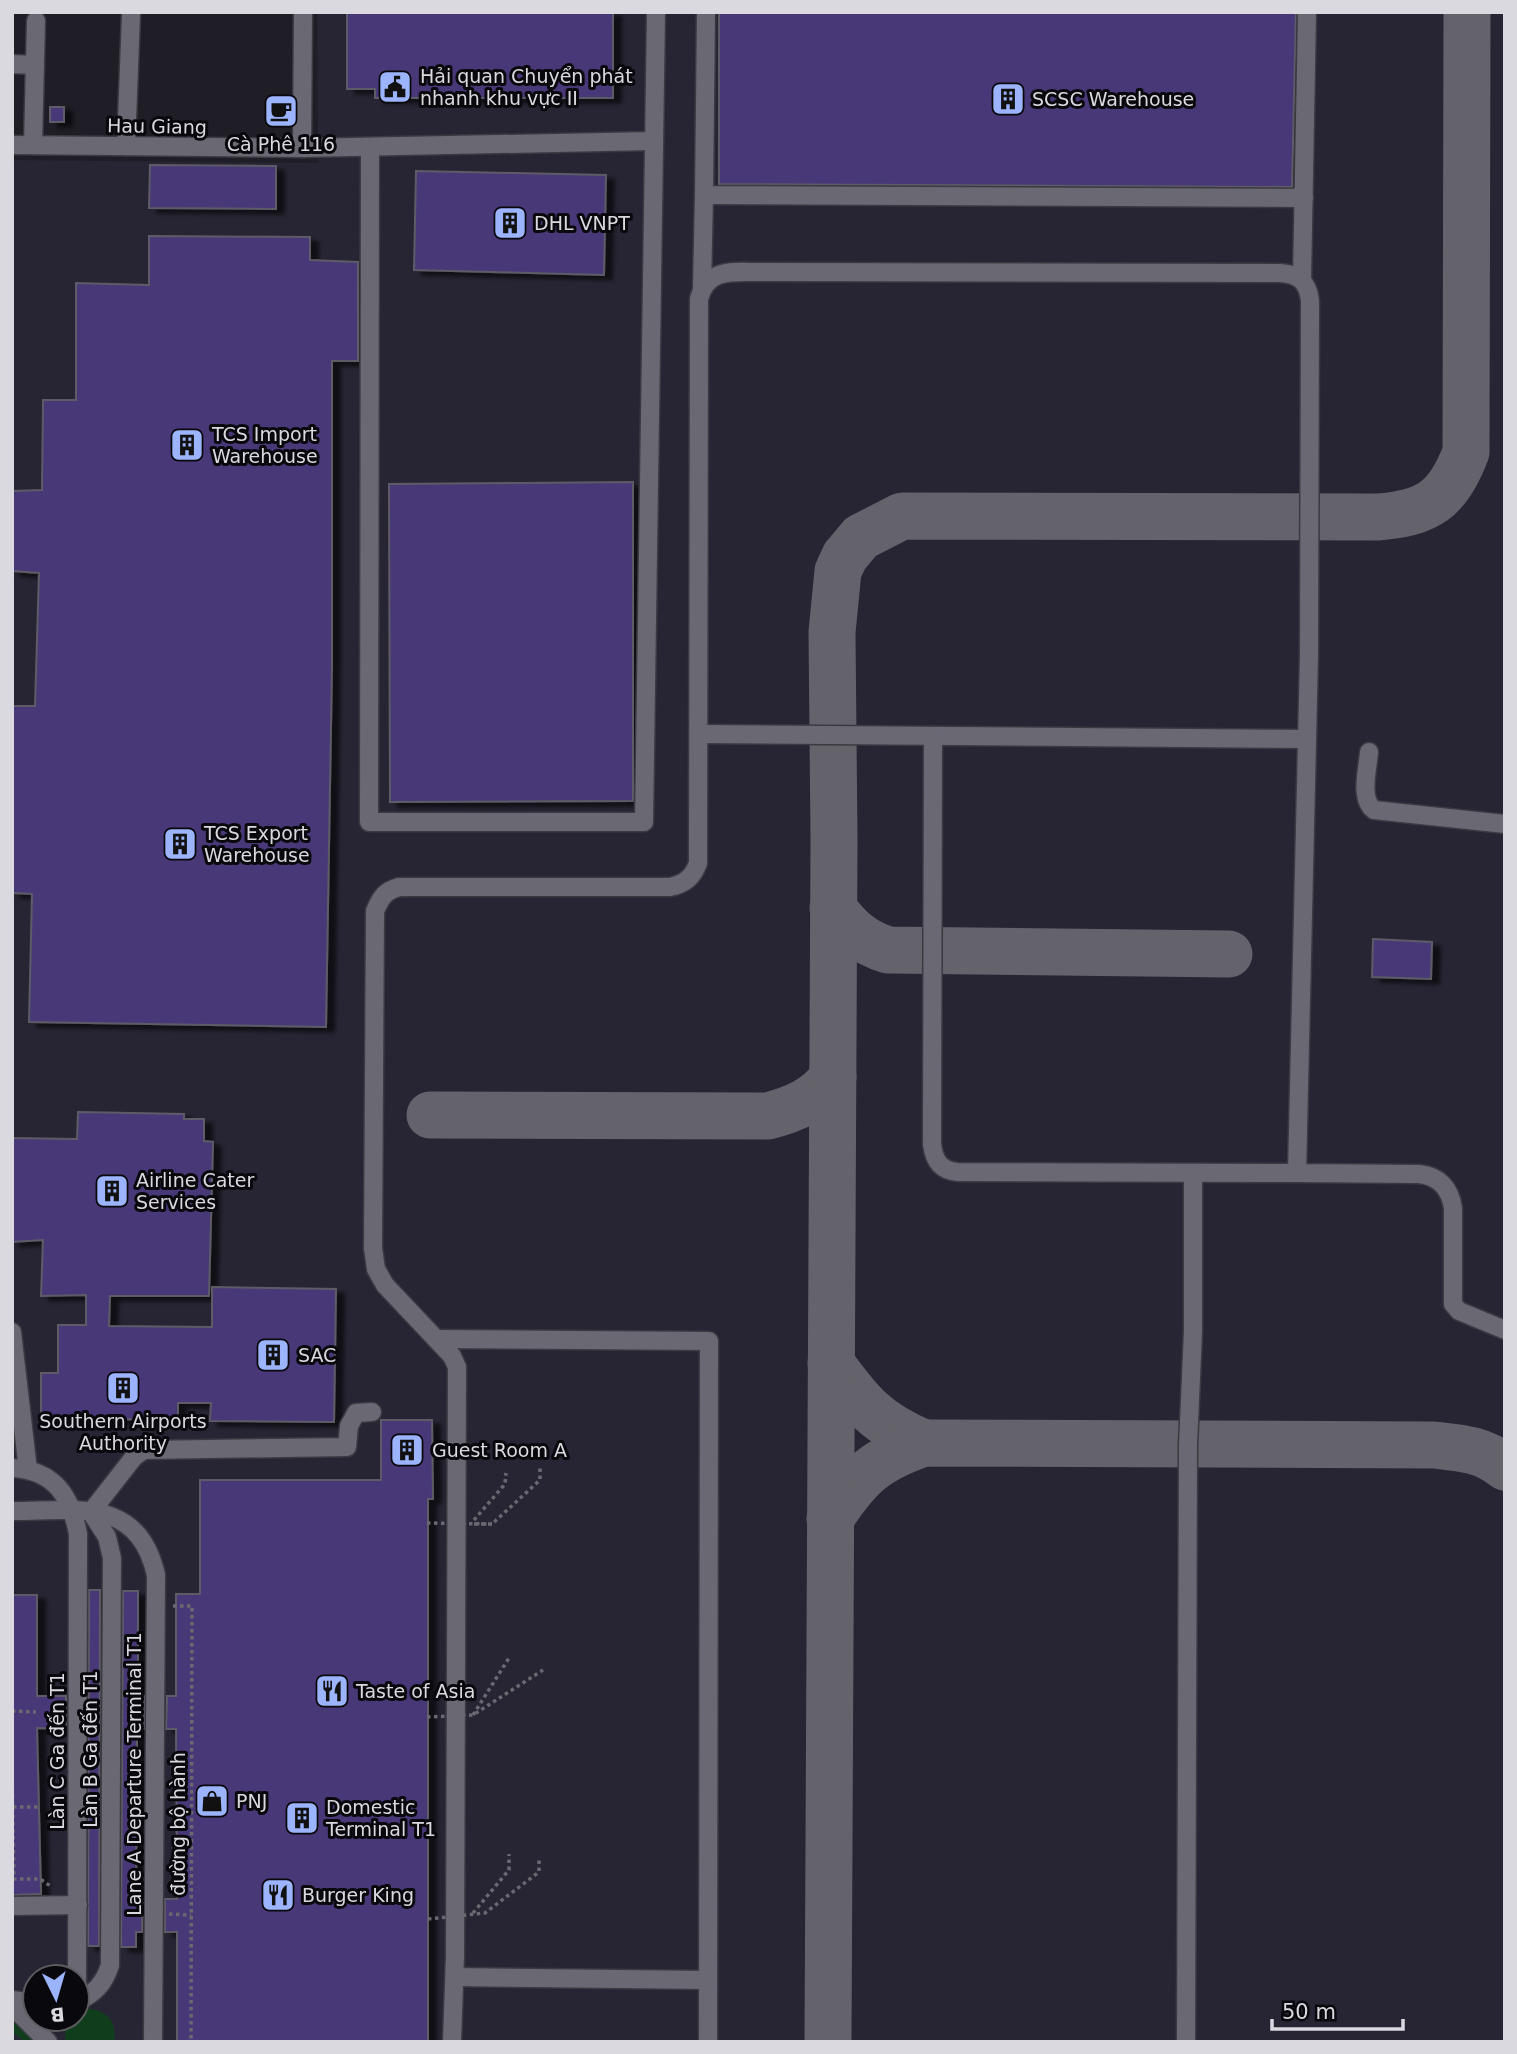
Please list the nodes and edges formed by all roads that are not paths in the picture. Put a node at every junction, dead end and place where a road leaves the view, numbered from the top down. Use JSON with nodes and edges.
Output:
{"nodes":[{"id":1,"x":303,"y":12,"type":"edge"},
{"id":2,"x":656,"y":12,"type":"edge"},
{"id":3,"x":706,"y":12,"type":"edge"},
{"id":4,"x":1307,"y":12,"type":"edge"},
{"id":5,"x":131,"y":15,"type":"dead end"},
{"id":6,"x":36,"y":21,"type":"dead end"},
{"id":7,"x":12,"y":64,"type":"edge"},
{"id":8,"x":35,"y":65,"type":"junction"},
{"id":9,"x":653,"y":141,"type":"junction"},
{"id":10,"x":12,"y":145,"type":"edge"},
{"id":11,"x":33,"y":145,"type":"junction"},
{"id":12,"x":126,"y":146,"type":"junction"},
{"id":13,"x":370,"y":147,"type":"junction"},
{"id":14,"x":302,"y":148,"type":"junction"},
{"id":15,"x":704,"y":195,"type":"junction"},
{"id":16,"x":1304,"y":198,"type":"junction"},
{"id":17,"x":1302,"y":279,"type":"junction"},
{"id":18,"x":702,"y":288,"type":"junction"},
{"id":19,"x":699,"y":734,"type":"junction"},
{"id":20,"x":933,"y":736,"type":"junction"},
{"id":21,"x":1307,"y":739,"type":"junction"},
{"id":22,"x":1370,"y":751,"type":"dead end"},
{"id":23,"x":1505,"y":824,"type":"edge"},
{"id":24,"x":1193,"y":1173,"type":"junction"},
{"id":25,"x":1297,"y":1173,"type":"junction"},
{"id":26,"x":1505,"y":1330,"type":"edge"},
{"id":27,"x":12,"y":1332,"type":"edge"},
{"id":28,"x":436,"y":1339,"type":"junction"},
{"id":29,"x":372,"y":1412,"type":"dead end"},
{"id":30,"x":20,"y":1469,"type":"edge"},
{"id":31,"x":12,"y":1511,"type":"edge"},
{"id":32,"x":83,"y":1512,"type":"junction"},
{"id":33,"x":78,"y":1905,"type":"junction"},
{"id":34,"x":12,"y":1906,"type":"edge"},
{"id":35,"x":77,"y":1963,"type":"edge"},
{"id":36,"x":455,"y":1977,"type":"junction"},
{"id":37,"x":708,"y":1980,"type":"junction"},
{"id":38,"x":91,"y":1993,"type":"edge"},
{"id":39,"x":12,"y":2006,"type":"edge"},
{"id":40,"x":153,"y":2021,"type":"junction"},
{"id":41,"x":48,"y":2042,"type":"edge"},
{"id":42,"x":141,"y":2042,"type":"edge"},
{"id":43,"x":153,"y":2042,"type":"edge"},
{"id":44,"x":452,"y":2042,"type":"edge"},
{"id":45,"x":708,"y":2042,"type":"edge"},
{"id":46,"x":1186,"y":2042,"type":"edge"}],
"edges":[{"from":1,"to":14,"type":"street"},
{"from":2,"to":9,"type":"street"},
{"from":3,"to":15,"type":"street"},
{"from":4,"to":16,"type":"street"},
{"from":5,"to":12,"type":"street"},
{"from":6,"to":8,"type":"street"},
{"from":7,"to":8,"type":"street"},
{"from":8,"to":11,"type":"street"},
{"from":9,"to":13,"type":"street","name":"Hau Giang"},
{"from":9,"to":13,"type":"street"},
{"from":10,"to":11,"type":"street","name":"Hau Giang"},
{"from":11,"to":12,"type":"street","name":"Hau Giang"},
{"from":12,"to":14,"type":"street","name":"Hau Giang"},
{"from":13,"to":14,"type":"street","name":"Hau Giang"},
{"from":15,"to":16,"type":"street"},
{"from":15,"to":18,"type":"street"},
{"from":16,"to":17,"type":"street"},
{"from":17,"to":18,"type":"street"},
{"from":17,"to":21,"type":"street"},
{"from":18,"to":19,"type":"street"},
{"from":19,"to":20,"type":"street"},
{"from":19,"to":28,"type":"street"},
{"from":20,"to":21,"type":"street"},
{"from":20,"to":24,"type":"street"},
{"from":21,"to":25,"type":"street"},
{"from":22,"to":23,"type":"street"},
{"from":24,"to":25,"type":"street"},
{"from":24,"to":46,"type":"street"},
{"from":25,"to":26,"type":"street"},
{"from":27,"to":30,"type":"street"},
{"from":28,"to":36,"type":"street"},
{"from":28,"to":37,"type":"street"},
{"from":29,"to":32,"type":"street"},
{"from":30,"to":32,"type":"street","name":"Làn B Ga đến T1"},
{"from":31,"to":32,"type":"street"},
{"from":32,"to":33,"type":"street","name":"Làn C Ga đến T1"},
{"from":32,"to":38,"type":"street","name":"Làn B Ga đến T1"},
{"from":32,"to":40,"type":"street","name":"Lane A Departure Terminal T1"},
{"from":33,"to":34,"type":"street"},
{"from":33,"to":35,"type":"street","name":"Làn C Ga đến T1"},
{"from":36,"to":37,"type":"street"},
{"from":36,"to":44,"type":"street"},
{"from":37,"to":45,"type":"street"},
{"from":39,"to":41,"type":"street"},
{"from":40,"to":42,"type":"street"},
{"from":40,"to":43,"type":"street","name":"Lane A Departure Terminal T1"}]}
